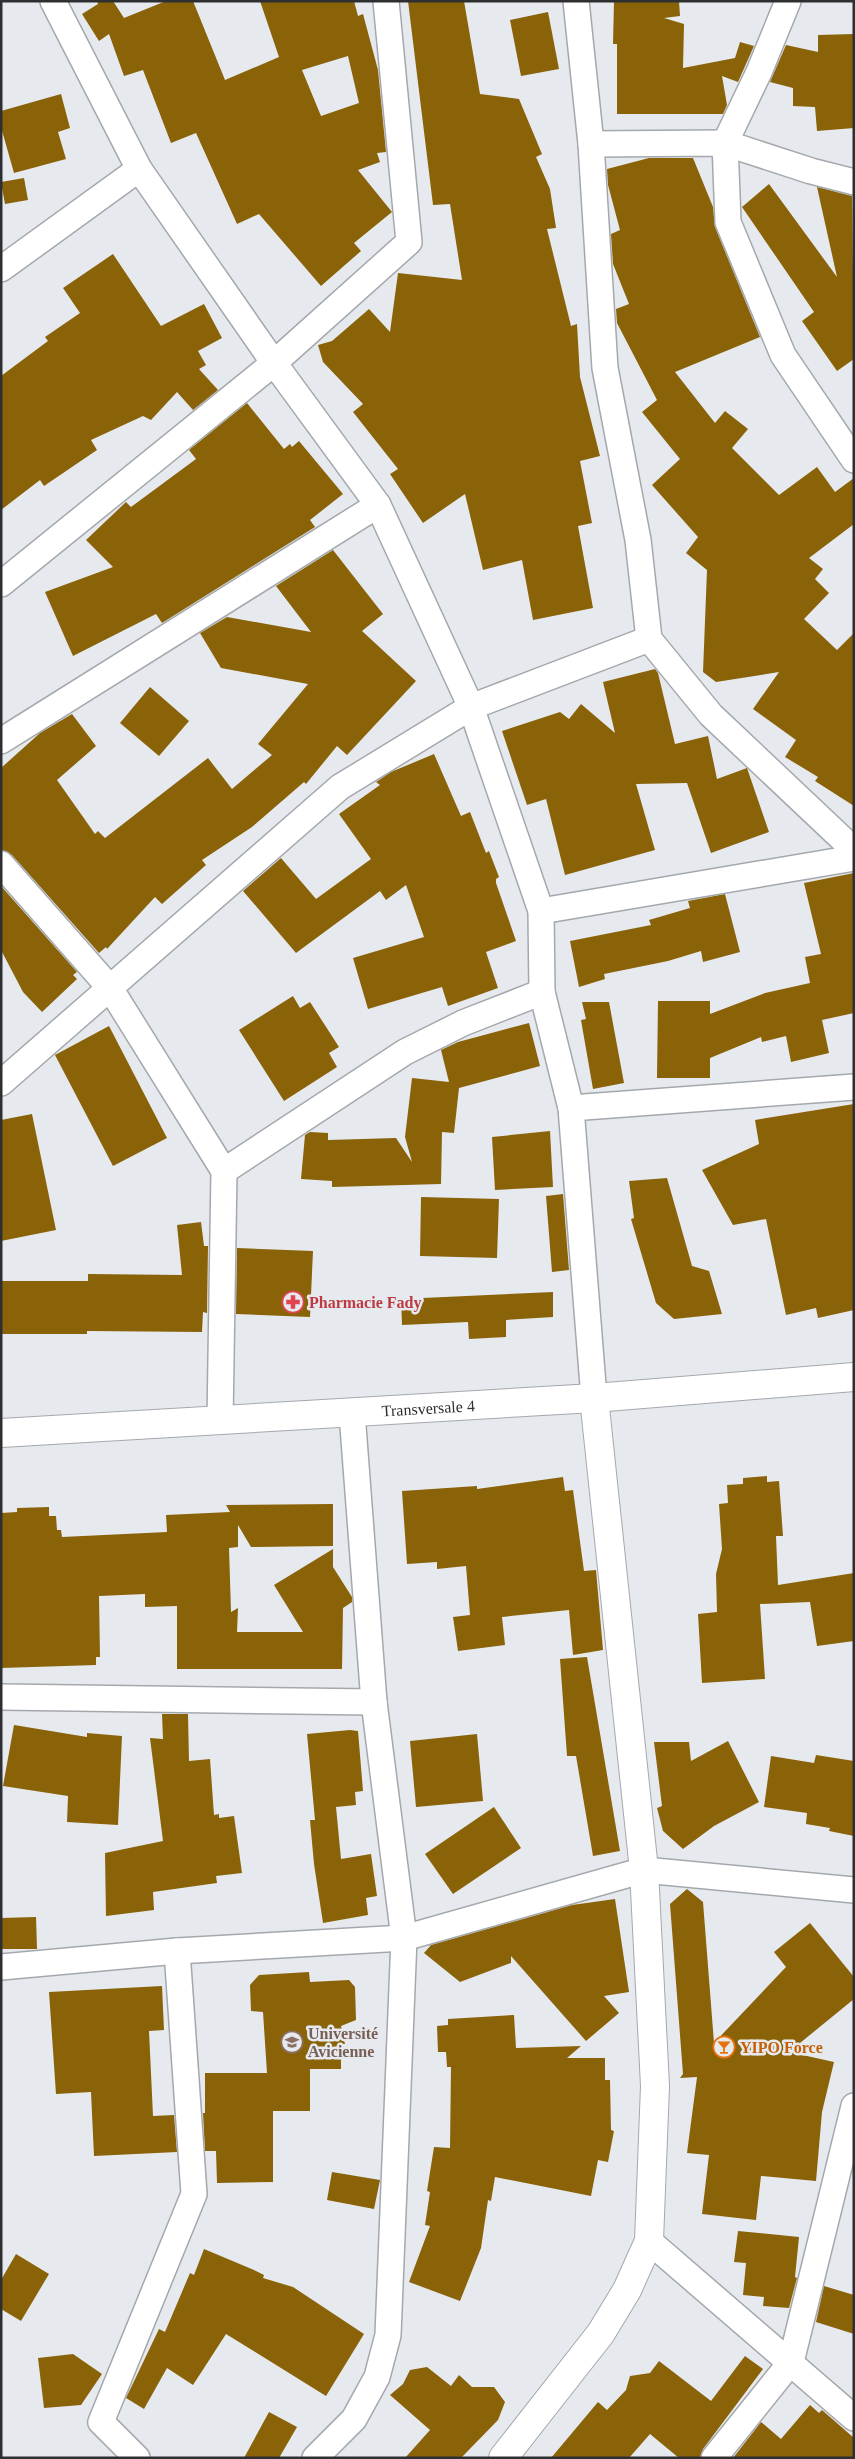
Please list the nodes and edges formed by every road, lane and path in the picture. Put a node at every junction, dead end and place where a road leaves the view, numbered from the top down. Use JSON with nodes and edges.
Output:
{"nodes":[{"id":1,"x":53,"y":1,"type":"edge"},
{"id":2,"x":386,"y":1,"type":"edge"},
{"id":3,"x":576,"y":1,"type":"edge"},
{"id":4,"x":788,"y":1,"type":"edge"},
{"id":5,"x":725,"y":143,"type":"junction"},
{"id":6,"x":591,"y":144,"type":"junction"},
{"id":7,"x":139,"y":169,"type":"junction"},
{"id":8,"x":854,"y":182,"type":"edge"},
{"id":9,"x":1,"y":269,"type":"edge"},
{"id":10,"x":274,"y":363,"type":"junction"},
{"id":11,"x":854,"y":460,"type":"edge"},
{"id":12,"x":378,"y":505,"type":"junction"},
{"id":13,"x":1,"y":584,"type":"edge"},
{"id":14,"x":649,"y":639,"type":"junction"},
{"id":15,"x":471,"y":707,"type":"junction"},
{"id":16,"x":1,"y":741,"type":"edge"},
{"id":17,"x":854,"y":850,"type":"edge"},
{"id":18,"x":854,"y":858,"type":"edge"},
{"id":19,"x":1,"y":864,"type":"edge"},
{"id":20,"x":541,"y":911,"type":"junction"},
{"id":21,"x":110,"y":988,"type":"junction"},
{"id":22,"x":542,"y":992,"type":"junction"},
{"id":23,"x":1,"y":1083,"type":"edge"},
{"id":24,"x":854,"y":1087,"type":"edge"},
{"id":25,"x":571,"y":1108,"type":"junction"},
{"id":26,"x":224,"y":1171,"type":"junction"},
{"id":27,"x":854,"y":1377,"type":"edge"},
{"id":28,"x":594,"y":1398,"type":"junction"},
{"id":29,"x":352,"y":1413,"type":"junction"},
{"id":30,"x":220,"y":1421,"type":"junction"},
{"id":31,"x":1,"y":1433,"type":"edge"},
{"id":32,"x":1,"y":1697,"type":"edge"},
{"id":33,"x":374,"y":1702,"type":"junction"},
{"id":34,"x":644,"y":1870,"type":"junction"},
{"id":35,"x":854,"y":1890,"type":"edge"},
{"id":36,"x":404,"y":1938,"type":"junction"},
{"id":37,"x":177,"y":1951,"type":"junction"},
{"id":38,"x":1,"y":1967,"type":"edge"},
{"id":39,"x":854,"y":2106,"type":"edge"},
{"id":40,"x":648,"y":2241,"type":"junction"},
{"id":41,"x":791,"y":2362,"type":"junction"},
{"id":42,"x":854,"y":2418,"type":"edge"},
{"id":43,"x":137,"y":2458,"type":"edge"},
{"id":44,"x":316,"y":2458,"type":"edge"},
{"id":45,"x":503,"y":2458,"type":"edge"},
{"id":46,"x":714,"y":2458,"type":"edge"}],
"edges":[{"from":1,"to":7,"type":"street"},
{"from":2,"to":10,"type":"street"},
{"from":3,"to":6,"type":"street"},
{"from":4,"to":5,"type":"street"},
{"from":5,"to":6,"type":"street"},
{"from":5,"to":8,"type":"street"},
{"from":5,"to":11,"type":"street"},
{"from":6,"to":14,"type":"street"},
{"from":7,"to":9,"type":"street"},
{"from":7,"to":10,"type":"street"},
{"from":10,"to":12,"type":"street"},
{"from":10,"to":13,"type":"street"},
{"from":12,"to":15,"type":"street"},
{"from":12,"to":16,"type":"street"},
{"from":14,"to":15,"type":"street"},
{"from":14,"to":17,"type":"street"},
{"from":15,"to":20,"type":"street"},
{"from":15,"to":21,"type":"street"},
{"from":18,"to":20,"type":"street"},
{"from":19,"to":21,"type":"street"},
{"from":20,"to":22,"type":"street"},
{"from":21,"to":23,"type":"street"},
{"from":21,"to":26,"type":"street"},
{"from":22,"to":25,"type":"street"},
{"from":22,"to":26,"type":"street"},
{"from":24,"to":25,"type":"street"},
{"from":25,"to":28,"type":"street"},
{"from":26,"to":30,"type":"street"},
{"from":27,"to":28,"type":"street","name":"Transversale 4"},
{"from":28,"to":29,"type":"street","name":"Transversale 4"},
{"from":28,"to":34,"type":"street"},
{"from":29,"to":30,"type":"street","name":"Transversale 4"},
{"from":29,"to":33,"type":"street"},
{"from":30,"to":31,"type":"street","name":"Transversale 4"},
{"from":32,"to":33,"type":"street"},
{"from":33,"to":36,"type":"street"},
{"from":34,"to":35,"type":"street"},
{"from":34,"to":36,"type":"street"},
{"from":34,"to":40,"type":"street"},
{"from":36,"to":37,"type":"street"},
{"from":36,"to":44,"type":"street"},
{"from":37,"to":38,"type":"street"},
{"from":37,"to":43,"type":"street"},
{"from":39,"to":41,"type":"street"},
{"from":40,"to":41,"type":"street"},
{"from":40,"to":45,"type":"street"},
{"from":41,"to":42,"type":"street"},
{"from":41,"to":46,"type":"street"}]}
